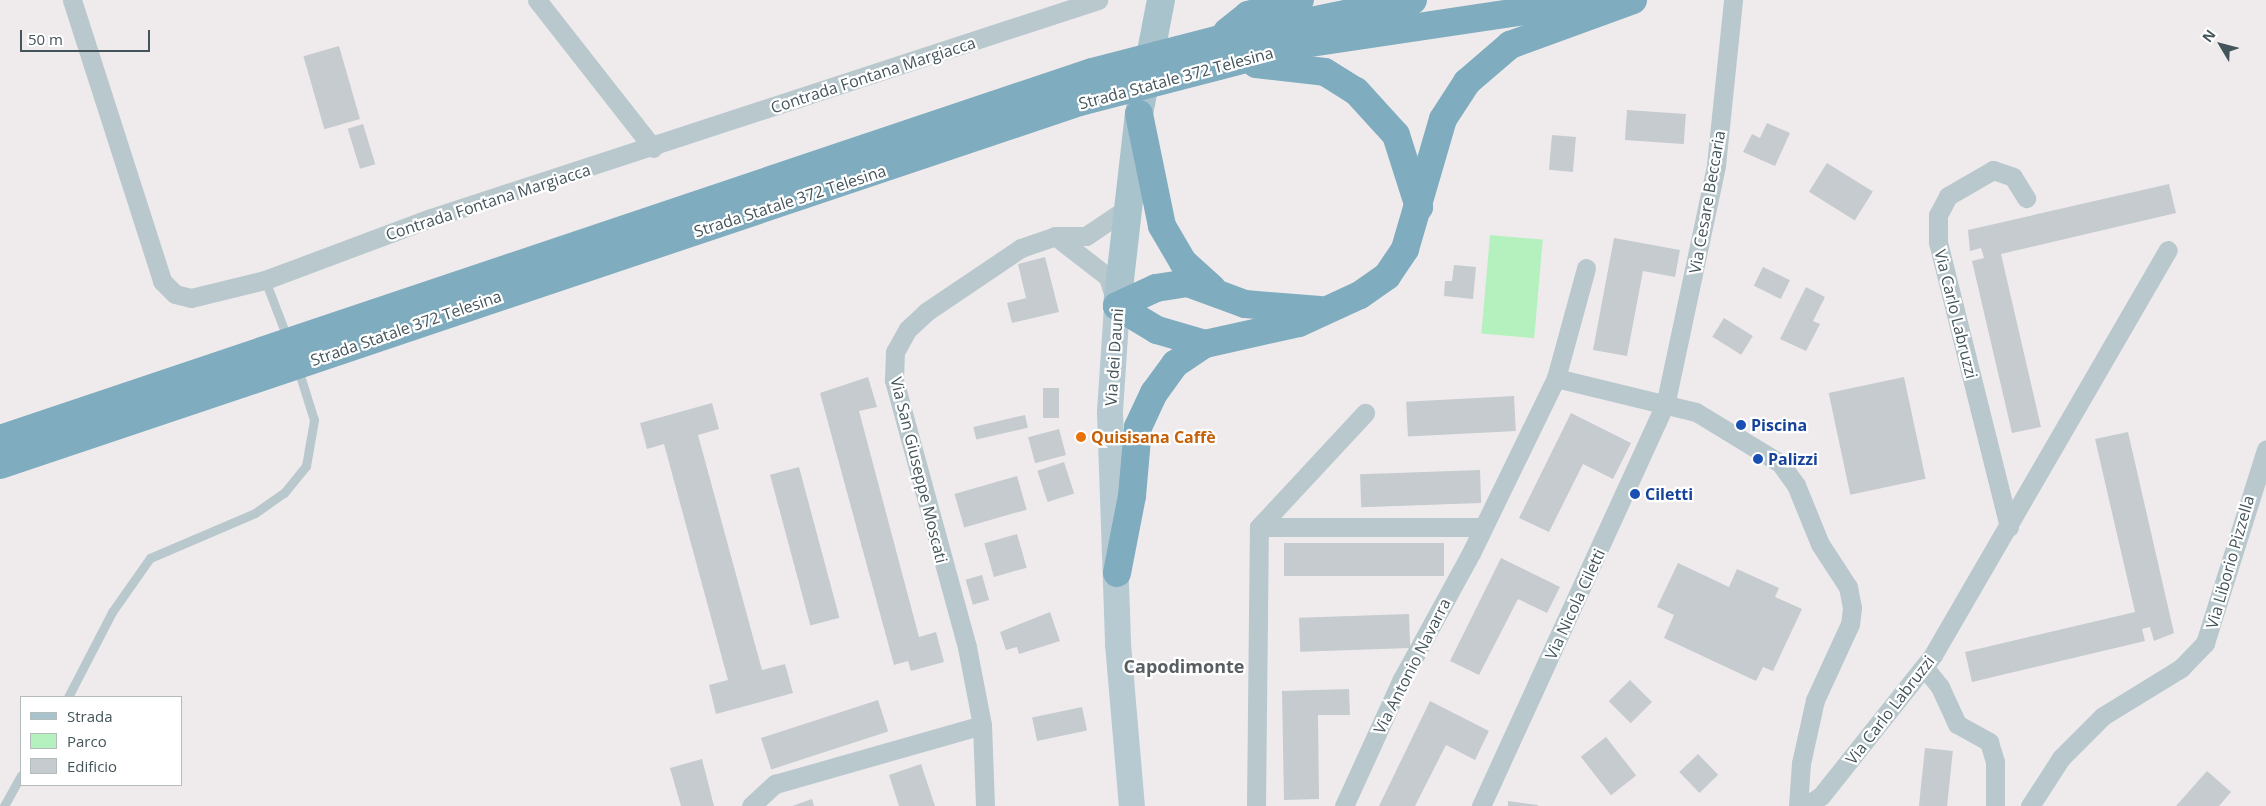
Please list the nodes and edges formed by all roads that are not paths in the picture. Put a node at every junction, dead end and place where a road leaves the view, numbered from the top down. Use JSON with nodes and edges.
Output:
{"nodes":[{"id":1,"x":72,"y":0,"type":"edge"},
{"id":2,"x":537,"y":0,"type":"edge"},
{"id":3,"x":1098,"y":0,"type":"edge"},
{"id":4,"x":1161,"y":0,"type":"edge"},
{"id":5,"x":1300,"y":0,"type":"edge"},
{"id":6,"x":1413,"y":0,"type":"edge"},
{"id":7,"x":1597,"y":0,"type":"edge"},
{"id":8,"x":1633,"y":0,"type":"edge"},
{"id":9,"x":1733,"y":0,"type":"edge"},
{"id":10,"x":1217,"y":40,"type":"junction"},
{"id":11,"x":1235,"y":63,"type":"junction"},
{"id":12,"x":1139,"y":114,"type":"junction"},
{"id":13,"x":654,"y":148,"type":"junction"},
{"id":14,"x":2026,"y":198,"type":"dead end"},
{"id":15,"x":1419,"y":207,"type":"junction"},
{"id":16,"x":1126,"y":209,"type":"junction"},
{"id":17,"x":1055,"y":236,"type":"junction"},
{"id":18,"x":2168,"y":250,"type":"dead end"},
{"id":19,"x":1586,"y":268,"type":"dead end"},
{"id":20,"x":265,"y":280,"type":"junction"},
{"id":21,"x":1212,"y":288,"type":"junction"},
{"id":22,"x":1117,"y":306,"type":"junction"},
{"id":23,"x":1324,"y":311,"type":"junction"},
{"id":24,"x":1205,"y":344,"type":"junction"},
{"id":25,"x":1556,"y":378,"type":"junction"},
{"id":26,"x":1666,"y":401,"type":"junction"},
{"id":27,"x":1365,"y":413,"type":"dead end"},
{"id":28,"x":0,"y":440,"type":"edge"},
{"id":29,"x":2262,"y":455,"type":"edge"},
{"id":30,"x":0,"y":466,"type":"edge"},
{"id":31,"x":2266,"y":490,"type":"edge"},
{"id":32,"x":1258,"y":527,"type":"junction"},
{"id":33,"x":1483,"y":527,"type":"junction"},
{"id":34,"x":2009,"y":527,"type":"junction"},
{"id":35,"x":1117,"y":573,"type":"junction"},
{"id":36,"x":1924,"y":667,"type":"junction"},
{"id":37,"x":69,"y":696,"type":"edge"},
{"id":38,"x":982,"y":725,"type":"junction"},
{"id":39,"x":20,"y":776,"type":"edge"},
{"id":40,"x":4,"y":806,"type":"edge"},
{"id":41,"x":752,"y":806,"type":"edge"},
{"id":42,"x":985,"y":806,"type":"edge"},
{"id":43,"x":1132,"y":806,"type":"edge"},
{"id":44,"x":1256,"y":806,"type":"edge"},
{"id":45,"x":1344,"y":806,"type":"edge"},
{"id":46,"x":1481,"y":806,"type":"edge"},
{"id":47,"x":1798,"y":806,"type":"edge"},
{"id":48,"x":1806,"y":806,"type":"edge"},
{"id":49,"x":1995,"y":806,"type":"edge"},
{"id":50,"x":2030,"y":806,"type":"edge"}],
"edges":[{"from":1,"to":20,"type":"street","name":"Contrada Fontana Margiacca"},
{"from":2,"to":13,"type":"street"},
{"from":3,"to":13,"type":"street","name":"Contrada Fontana Margiacca"},
{"from":4,"to":12,"type":"main road","name":"Via dei Dauni"},
{"from":5,"to":10,"type":"highway"},
{"from":6,"to":10,"type":"highway","name":"Strada Statale 372 Telesina"},
{"from":7,"to":11,"type":"highway","name":"Strada Statale 372 Telesina"},
{"from":8,"to":15,"type":"highway"},
{"from":9,"to":26,"type":"street","name":"Via Cesare Beccaria"},
{"from":10,"to":28,"type":"highway","name":"Strada Statale 372 Telesina"},
{"from":11,"to":15,"type":"highway"},
{"from":11,"to":30,"type":"highway","name":"Strada Statale 372 Telesina"},
{"from":12,"to":16,"type":"main road","name":"Via dei Dauni"},
{"from":12,"to":21,"type":"highway"},
{"from":13,"to":20,"type":"street","name":"Contrada Fontana Margiacca"},
{"from":14,"to":34,"type":"street","name":"Via Carlo Labruzzi"},
{"from":15,"to":23,"type":"highway"},
{"from":16,"to":17,"type":"street","name":"Via San Giuseppe Moscati"},
{"from":16,"to":22,"type":"main road","name":"Via dei Dauni"},
{"from":17,"to":22,"type":"street"},
{"from":17,"to":38,"type":"street","name":"Via San Giuseppe Moscati"},
{"from":18,"to":34,"type":"street","name":"Via Carlo Labruzzi"},
{"from":19,"to":25,"type":"street","name":"Via Antonio Navarra"},
{"from":20,"to":37,"type":"lane"},
{"from":21,"to":22,"type":"highway"},
{"from":21,"to":23,"type":"highway"},
{"from":22,"to":24,"type":"highway"},
{"from":22,"to":35,"type":"main road","name":"Via dei Dauni"},
{"from":23,"to":24,"type":"highway"},
{"from":24,"to":35,"type":"highway"},
{"from":25,"to":26,"type":"street"},
{"from":25,"to":33,"type":"street","name":"Via Antonio Navarra"},
{"from":26,"to":46,"type":"street","name":"Via Nicola Ciletti"},
{"from":26,"to":47,"type":"street"},
{"from":27,"to":32,"type":"street"},
{"from":29,"to":31,"type":"street"},
{"from":29,"to":50,"type":"street","name":"Via Liborio Pizzella"},
{"from":32,"to":33,"type":"street"},
{"from":32,"to":44,"type":"street"},
{"from":33,"to":45,"type":"street","name":"Via Antonio Navarra"},
{"from":34,"to":36,"type":"street","name":"Via Carlo Labruzzi"},
{"from":35,"to":43,"type":"main road","name":"Via dei Dauni"},
{"from":36,"to":48,"type":"street","name":"Via Carlo Labruzzi"},
{"from":36,"to":49,"type":"street"},
{"from":38,"to":41,"type":"street"},
{"from":38,"to":42,"type":"street","name":"Via San Giuseppe Moscati"},
{"from":39,"to":40,"type":"lane"}]}
